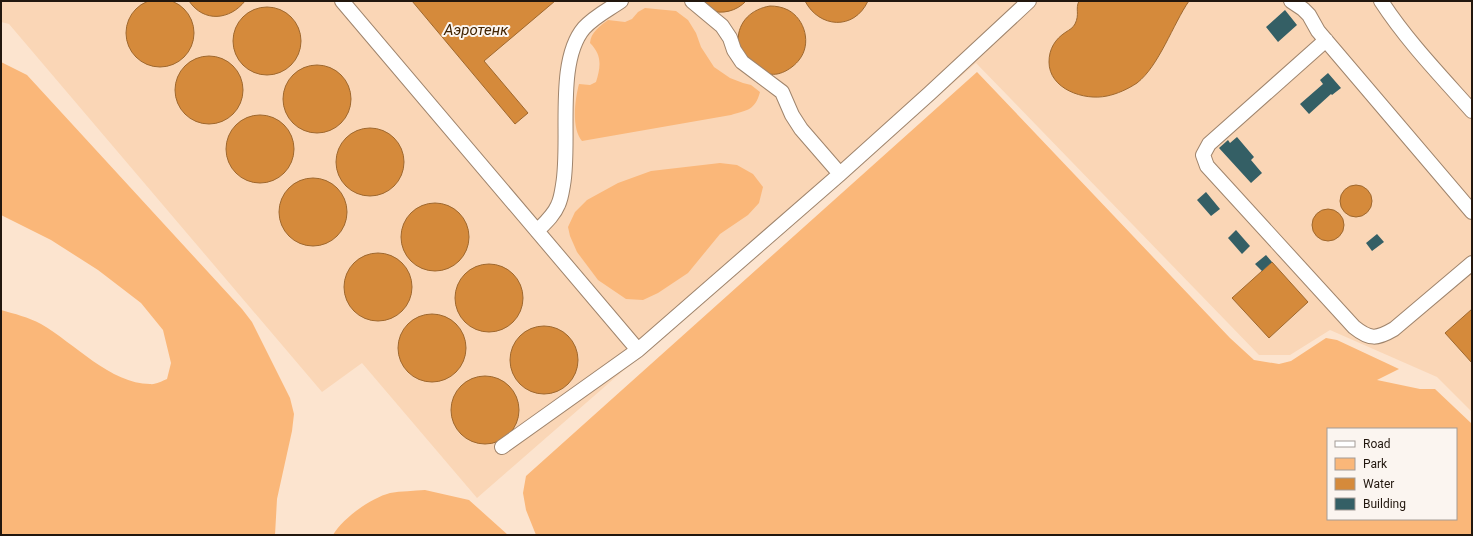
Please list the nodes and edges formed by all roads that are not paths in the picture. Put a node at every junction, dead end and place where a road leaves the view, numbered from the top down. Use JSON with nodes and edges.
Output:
{"nodes":[{"id":1,"x":342,"y":1,"type":"edge"},
{"id":2,"x":621,"y":1,"type":"edge"},
{"id":3,"x":692,"y":1,"type":"edge"},
{"id":4,"x":1029,"y":1,"type":"edge"},
{"id":5,"x":1291,"y":1,"type":"edge"},
{"id":6,"x":1381,"y":1,"type":"edge"},
{"id":7,"x":1326,"y":40,"type":"junction"},
{"id":8,"x":1472,"y":111,"type":"edge"},
{"id":9,"x":840,"y":174,"type":"junction"},
{"id":10,"x":1472,"y":212,"type":"edge"},
{"id":11,"x":537,"y":231,"type":"junction"},
{"id":12,"x":1472,"y":263,"type":"edge"},
{"id":13,"x":638,"y":350,"type":"junction"},
{"id":14,"x":502,"y":447,"type":"dead end"}],
"edges":[{"from":1,"to":11,"type":"lane"},
{"from":2,"to":11,"type":"lane"},
{"from":3,"to":9,"type":"lane"},
{"from":4,"to":9,"type":"lane"},
{"from":5,"to":7,"type":"lane"},
{"from":6,"to":8,"type":"lane"},
{"from":7,"to":10,"type":"lane"},
{"from":7,"to":12,"type":"lane"},
{"from":9,"to":13,"type":"lane"},
{"from":11,"to":13,"type":"lane"},
{"from":13,"to":14,"type":"lane"}]}
